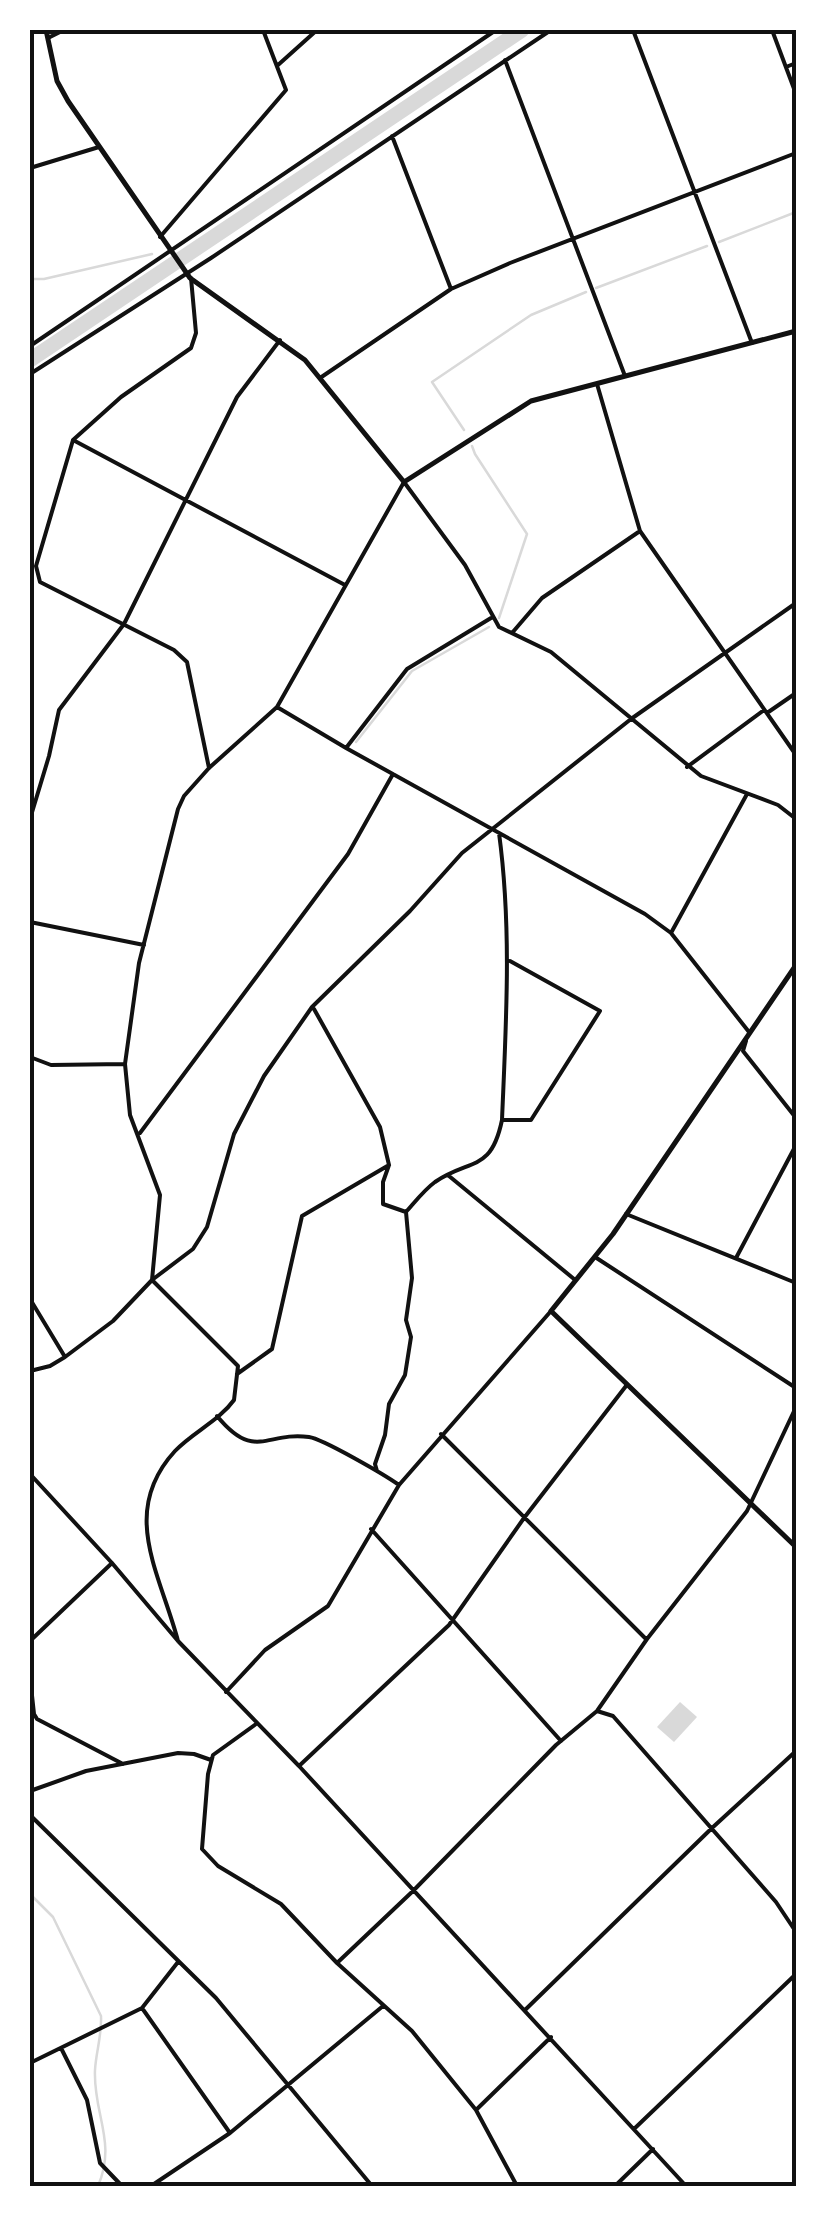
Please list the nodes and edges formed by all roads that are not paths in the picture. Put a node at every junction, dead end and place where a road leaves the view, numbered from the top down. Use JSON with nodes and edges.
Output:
{"nodes":[{"id":1,"x":64,"y":30,"type":"edge"},
{"id":2,"x":262,"y":30,"type":"edge"},
{"id":3,"x":316,"y":30,"type":"edge"},
{"id":4,"x":496,"y":30,"type":"edge"},
{"id":5,"x":551,"y":30,"type":"edge"},
{"id":6,"x":632,"y":30,"type":"edge"},
{"id":7,"x":772,"y":30,"type":"edge"},
{"id":8,"x":47,"y":34,"type":"edge"},
{"id":9,"x":505,"y":60,"type":"junction"},
{"id":10,"x":796,"y":64,"type":"edge"},
{"id":11,"x":278,"y":65,"type":"junction"},
{"id":12,"x":786,"y":67,"type":"junction"},
{"id":13,"x":796,"y":94,"type":"edge"},
{"id":14,"x":392,"y":136,"type":"junction"},
{"id":15,"x":98,"y":147,"type":"junction"},
{"id":16,"x":796,"y":153,"type":"edge"},
{"id":17,"x":30,"y":168,"type":"edge"},
{"id":18,"x":695,"y":193,"type":"junction"},
{"id":19,"x":160,"y":237,"type":"junction"},
{"id":20,"x":572,"y":239,"type":"junction"},
{"id":21,"x":171,"y":252,"type":"junction"},
{"id":22,"x":187,"y":273,"type":"junction"},
{"id":23,"x":451,"y":290,"type":"junction"},
{"id":24,"x":796,"y":332,"type":"edge"},
{"id":25,"x":280,"y":340,"type":"junction"},
{"id":26,"x":753,"y":344,"type":"junction"},
{"id":27,"x":30,"y":346,"type":"edge"},
{"id":28,"x":30,"y":374,"type":"edge"},
{"id":29,"x":625,"y":376,"type":"junction"},
{"id":30,"x":320,"y":378,"type":"junction"},
{"id":31,"x":597,"y":384,"type":"junction"},
{"id":32,"x":73,"y":440,"type":"junction"},
{"id":33,"x":404,"y":482,"type":"junction"},
{"id":34,"x":184,"y":500,"type":"junction"},
{"id":35,"x":640,"y":530,"type":"junction"},
{"id":36,"x":345,"y":585,"type":"junction"},
{"id":37,"x":796,"y":603,"type":"edge"},
{"id":38,"x":491,"y":618,"type":"junction"},
{"id":39,"x":124,"y":624,"type":"junction"},
{"id":40,"x":512,"y":634,"type":"junction"},
{"id":41,"x":724,"y":652,"type":"junction"},
{"id":42,"x":796,"y":693,"type":"edge"},
{"id":43,"x":278,"y":706,"type":"junction"},
{"id":44,"x":766,"y":711,"type":"junction"},
{"id":45,"x":631,"y":720,"type":"junction"},
{"id":46,"x":346,"y":748,"type":"junction"},
{"id":47,"x":796,"y":755,"type":"edge"},
{"id":48,"x":687,"y":766,"type":"junction"},
{"id":49,"x":209,"y":768,"type":"junction"},
{"id":50,"x":394,"y":774,"type":"junction"},
{"id":51,"x":747,"y":794,"type":"junction"},
{"id":52,"x":796,"y":819,"type":"edge"},
{"id":53,"x":30,"y":820,"type":"edge"},
{"id":54,"x":489,"y":829,"type":"junction"},
{"id":55,"x":499,"y":833,"type":"junction"},
{"id":56,"x":30,"y":922,"type":"edge"},
{"id":57,"x":671,"y":933,"type":"junction"},
{"id":58,"x":144,"y":945,"type":"junction"},
{"id":59,"x":508,"y":960,"type":"junction"},
{"id":60,"x":796,"y":965,"type":"edge"},
{"id":61,"x":312,"y":1008,"type":"junction"},
{"id":62,"x":749,"y":1032,"type":"junction"},
{"id":63,"x":30,"y":1056,"type":"edge"},
{"id":64,"x":124,"y":1064,"type":"junction"},
{"id":65,"x":796,"y":1118,"type":"edge"},
{"id":66,"x":502,"y":1120,"type":"junction"},
{"id":67,"x":139,"y":1135,"type":"junction"},
{"id":68,"x":796,"y":1144,"type":"edge"},
{"id":69,"x":389,"y":1165,"type":"junction"},
{"id":70,"x":449,"y":1176,"type":"junction"},
{"id":71,"x":406,"y":1212,"type":"junction"},
{"id":72,"x":626,"y":1214,"type":"junction"},
{"id":73,"x":594,"y":1256,"type":"junction"},
{"id":74,"x":736,"y":1258,"type":"junction"},
{"id":75,"x":574,"y":1279,"type":"junction"},
{"id":76,"x":152,"y":1280,"type":"junction"},
{"id":77,"x":796,"y":1283,"type":"edge"},
{"id":78,"x":30,"y":1299,"type":"edge"},
{"id":79,"x":551,"y":1311,"type":"junction"},
{"id":80,"x":65,"y":1356,"type":"junction"},
{"id":81,"x":30,"y":1370,"type":"edge"},
{"id":82,"x":237,"y":1374,"type":"junction"},
{"id":83,"x":626,"y":1386,"type":"junction"},
{"id":84,"x":796,"y":1388,"type":"edge"},
{"id":85,"x":796,"y":1408,"type":"edge"},
{"id":86,"x":218,"y":1416,"type":"junction"},
{"id":87,"x":441,"y":1434,"type":"junction"},
{"id":88,"x":377,"y":1472,"type":"junction"},
{"id":89,"x":30,"y":1474,"type":"edge"},
{"id":90,"x":399,"y":1485,"type":"junction"},
{"id":91,"x":750,"y":1505,"type":"junction"},
{"id":92,"x":524,"y":1518,"type":"junction"},
{"id":93,"x":372,"y":1528,"type":"junction"},
{"id":94,"x":796,"y":1547,"type":"edge"},
{"id":95,"x":112,"y":1563,"type":"junction"},
{"id":96,"x":453,"y":1618,"type":"junction"},
{"id":97,"x":647,"y":1640,"type":"junction"},
{"id":98,"x":30,"y":1641,"type":"edge"},
{"id":99,"x":178,"y":1641,"type":"junction"},
{"id":100,"x":30,"y":1677,"type":"edge"},
{"id":101,"x":226,"y":1692,"type":"junction"},
{"id":102,"x":597,"y":1711,"type":"junction"},
{"id":103,"x":256,"y":1724,"type":"junction"},
{"id":104,"x":561,"y":1741,"type":"junction"},
{"id":105,"x":796,"y":1752,"type":"edge"},
{"id":106,"x":212,"y":1760,"type":"junction"},
{"id":107,"x":122,"y":1764,"type":"junction"},
{"id":108,"x":299,"y":1766,"type":"junction"},
{"id":109,"x":30,"y":1791,"type":"edge"},
{"id":110,"x":30,"y":1815,"type":"edge"},
{"id":111,"x":712,"y":1828,"type":"junction"},
{"id":112,"x":414,"y":1891,"type":"junction"},
{"id":113,"x":796,"y":1932,"type":"edge"},
{"id":114,"x":178,"y":1962,"type":"junction"},
{"id":115,"x":337,"y":1963,"type":"junction"},
{"id":116,"x":796,"y":1974,"type":"edge"},
{"id":117,"x":383,"y":2006,"type":"junction"},
{"id":118,"x":142,"y":2008,"type":"junction"},
{"id":119,"x":525,"y":2010,"type":"junction"},
{"id":120,"x":550,"y":2037,"type":"junction"},
{"id":121,"x":61,"y":2048,"type":"junction"},
{"id":122,"x":30,"y":2063,"type":"edge"},
{"id":123,"x":289,"y":2085,"type":"junction"},
{"id":124,"x":476,"y":2110,"type":"junction"},
{"id":125,"x":634,"y":2128,"type":"junction"},
{"id":126,"x":230,"y":2133,"type":"junction"},
{"id":127,"x":653,"y":2149,"type":"junction"},
{"id":128,"x":122,"y":2186,"type":"edge"},
{"id":129,"x":151,"y":2186,"type":"edge"},
{"id":130,"x":372,"y":2186,"type":"edge"},
{"id":131,"x":517,"y":2186,"type":"edge"},
{"id":132,"x":614,"y":2186,"type":"edge"},
{"id":133,"x":686,"y":2186,"type":"edge"}],
"edges":[{"from":1,"to":8,"type":"street"},
{"from":2,"to":11,"type":"street"},
{"from":3,"to":11,"type":"street"},
{"from":4,"to":21,"type":"street"},
{"from":5,"to":9,"type":"street"},
{"from":6,"to":18,"type":"street"},
{"from":7,"to":12,"type":"street"},
{"from":8,"to":15,"type":"street"},
{"from":9,"to":14,"type":"street"},
{"from":9,"to":20,"type":"street"},
{"from":10,"to":12,"type":"street"},
{"from":11,"to":19,"type":"street"},
{"from":12,"to":13,"type":"street"},
{"from":14,"to":22,"type":"street"},
{"from":14,"to":23,"type":"street"},
{"from":15,"to":17,"type":"street"},
{"from":15,"to":19,"type":"street"},
{"from":16,"to":18,"type":"street"},
{"from":18,"to":20,"type":"street"},
{"from":18,"to":26,"type":"street"},
{"from":19,"to":21,"type":"street"},
{"from":20,"to":23,"type":"street"},
{"from":20,"to":29,"type":"street"},
{"from":21,"to":22,"type":"street"},
{"from":21,"to":27,"type":"street"},
{"from":22,"to":25,"type":"street"},
{"from":22,"to":28,"type":"street"},
{"from":22,"to":32,"type":"street"},
{"from":23,"to":30,"type":"street"},
{"from":24,"to":26,"type":"street"},
{"from":25,"to":30,"type":"street"},
{"from":25,"to":34,"type":"street"},
{"from":26,"to":29,"type":"street"},
{"from":29,"to":31,"type":"street"},
{"from":30,"to":33,"type":"street"},
{"from":31,"to":33,"type":"street"},
{"from":31,"to":35,"type":"street"},
{"from":32,"to":34,"type":"street"},
{"from":32,"to":39,"type":"street"},
{"from":33,"to":36,"type":"street"},
{"from":33,"to":38,"type":"street"},
{"from":34,"to":36,"type":"street"},
{"from":34,"to":39,"type":"street"},
{"from":35,"to":40,"type":"street"},
{"from":35,"to":41,"type":"street"},
{"from":36,"to":43,"type":"street"},
{"from":37,"to":41,"type":"street"},
{"from":38,"to":40,"type":"street"},
{"from":38,"to":46,"type":"street"},
{"from":39,"to":49,"type":"street"},
{"from":39,"to":53,"type":"street"},
{"from":40,"to":45,"type":"street"},
{"from":41,"to":44,"type":"street"},
{"from":41,"to":45,"type":"street"},
{"from":42,"to":44,"type":"street"},
{"from":43,"to":46,"type":"street"},
{"from":43,"to":49,"type":"street"},
{"from":44,"to":47,"type":"street"},
{"from":44,"to":48,"type":"street"},
{"from":45,"to":48,"type":"street"},
{"from":45,"to":54,"type":"street"},
{"from":46,"to":50,"type":"street"},
{"from":48,"to":51,"type":"street"},
{"from":49,"to":58,"type":"street"},
{"from":50,"to":54,"type":"street"},
{"from":50,"to":67,"type":"street"},
{"from":51,"to":52,"type":"street"},
{"from":51,"to":57,"type":"street"},
{"from":54,"to":55,"type":"street"},
{"from":54,"to":61,"type":"street"},
{"from":55,"to":57,"type":"street"},
{"from":55,"to":59,"type":"street"},
{"from":56,"to":58,"type":"street"},
{"from":57,"to":62,"type":"street"},
{"from":58,"to":64,"type":"street"},
{"from":59,"to":66,"type":"street"},
{"from":59,"to":66,"type":"street"},
{"from":60,"to":62,"type":"street"},
{"from":61,"to":69,"type":"street"},
{"from":61,"to":76,"type":"street"},
{"from":62,"to":65,"type":"street"},
{"from":62,"to":72,"type":"street"},
{"from":63,"to":64,"type":"street"},
{"from":64,"to":67,"type":"street"},
{"from":66,"to":70,"type":"street"},
{"from":67,"to":76,"type":"street"},
{"from":68,"to":74,"type":"street"},
{"from":69,"to":71,"type":"street"},
{"from":69,"to":82,"type":"street"},
{"from":70,"to":71,"type":"street"},
{"from":70,"to":75,"type":"street"},
{"from":71,"to":88,"type":"street"},
{"from":72,"to":73,"type":"street"},
{"from":72,"to":74,"type":"street"},
{"from":73,"to":75,"type":"street"},
{"from":73,"to":84,"type":"street"},
{"from":74,"to":77,"type":"street"},
{"from":75,"to":79,"type":"street"},
{"from":76,"to":80,"type":"street"},
{"from":76,"to":82,"type":"street"},
{"from":78,"to":80,"type":"street"},
{"from":79,"to":83,"type":"street"},
{"from":79,"to":87,"type":"street"},
{"from":80,"to":81,"type":"street"},
{"from":82,"to":86,"type":"street"},
{"from":83,"to":91,"type":"street"},
{"from":83,"to":92,"type":"street"},
{"from":85,"to":91,"type":"street"},
{"from":86,"to":88,"type":"street"},
{"from":86,"to":99,"type":"street"},
{"from":87,"to":90,"type":"street"},
{"from":87,"to":92,"type":"street"},
{"from":88,"to":90,"type":"street"},
{"from":89,"to":95,"type":"street"},
{"from":90,"to":93,"type":"street"},
{"from":91,"to":94,"type":"street"},
{"from":91,"to":97,"type":"street"},
{"from":92,"to":96,"type":"street"},
{"from":92,"to":97,"type":"street"},
{"from":93,"to":96,"type":"street"},
{"from":93,"to":101,"type":"street"},
{"from":95,"to":98,"type":"street"},
{"from":95,"to":99,"type":"street"},
{"from":96,"to":104,"type":"street"},
{"from":96,"to":108,"type":"street"},
{"from":97,"to":102,"type":"street"},
{"from":99,"to":101,"type":"street"},
{"from":100,"to":107,"type":"street"},
{"from":101,"to":103,"type":"street"},
{"from":102,"to":104,"type":"street"},
{"from":102,"to":111,"type":"street"},
{"from":103,"to":106,"type":"street"},
{"from":103,"to":108,"type":"street"},
{"from":104,"to":112,"type":"street"},
{"from":105,"to":111,"type":"street"},
{"from":106,"to":107,"type":"street"},
{"from":106,"to":115,"type":"street"},
{"from":107,"to":109,"type":"street"},
{"from":108,"to":112,"type":"street"},
{"from":110,"to":114,"type":"street"},
{"from":111,"to":113,"type":"street"},
{"from":111,"to":119,"type":"street"},
{"from":112,"to":115,"type":"street"},
{"from":112,"to":119,"type":"street"},
{"from":114,"to":118,"type":"street"},
{"from":114,"to":123,"type":"street"},
{"from":115,"to":117,"type":"street"},
{"from":116,"to":125,"type":"street"},
{"from":117,"to":123,"type":"street"},
{"from":117,"to":124,"type":"street"},
{"from":118,"to":121,"type":"street"},
{"from":118,"to":126,"type":"street"},
{"from":119,"to":120,"type":"street"},
{"from":120,"to":124,"type":"street"},
{"from":120,"to":125,"type":"street"},
{"from":121,"to":122,"type":"street"},
{"from":121,"to":128,"type":"street"},
{"from":123,"to":126,"type":"street"},
{"from":123,"to":130,"type":"street"},
{"from":124,"to":131,"type":"street"},
{"from":125,"to":127,"type":"street"},
{"from":126,"to":129,"type":"street"},
{"from":127,"to":132,"type":"street"},
{"from":127,"to":133,"type":"street"}]}
